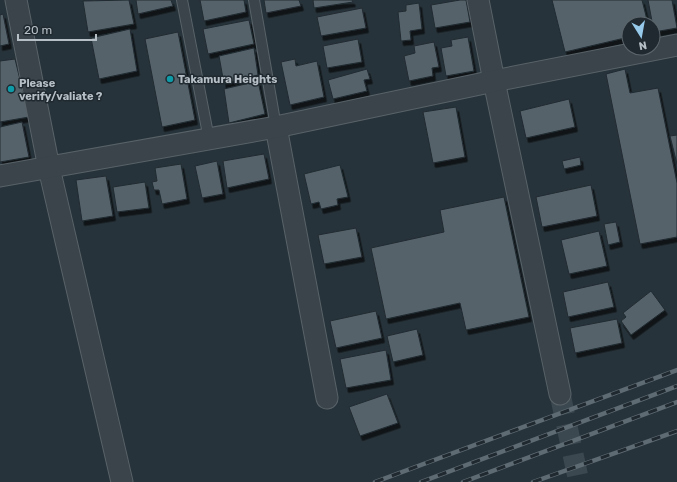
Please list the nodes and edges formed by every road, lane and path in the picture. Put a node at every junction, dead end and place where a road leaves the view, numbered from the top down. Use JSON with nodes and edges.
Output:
{"nodes":[{"id":1,"x":16,"y":0,"type":"edge"},
{"id":2,"x":182,"y":0,"type":"edge"},
{"id":3,"x":254,"y":0,"type":"edge"},
{"id":4,"x":478,"y":0,"type":"edge"},
{"id":5,"x":677,"y":45,"type":"edge"},
{"id":6,"x":494,"y":81,"type":"junction"},
{"id":7,"x":276,"y":127,"type":"junction"},
{"id":8,"x":209,"y":139,"type":"junction"},
{"id":9,"x":49,"y":168,"type":"junction"},
{"id":10,"x":0,"y":176,"type":"edge"},
{"id":11,"x":560,"y":394,"type":"tunnel mouth"},
{"id":12,"x":327,"y":398,"type":"dead end"},
{"id":13,"x":122,"y":482,"type":"edge"}],
"edges":[{"from":1,"to":9,"type":"street"},
{"from":2,"to":8,"type":"lane"},
{"from":3,"to":7,"type":"lane"},
{"from":4,"to":6,"type":"street"},
{"from":5,"to":6,"type":"street"},
{"from":6,"to":7,"type":"street"},
{"from":6,"to":11,"type":"street"},
{"from":7,"to":8,"type":"street"},
{"from":7,"to":12,"type":"street"},
{"from":8,"to":9,"type":"street"},
{"from":9,"to":10,"type":"street"},
{"from":9,"to":13,"type":"street"}]}
